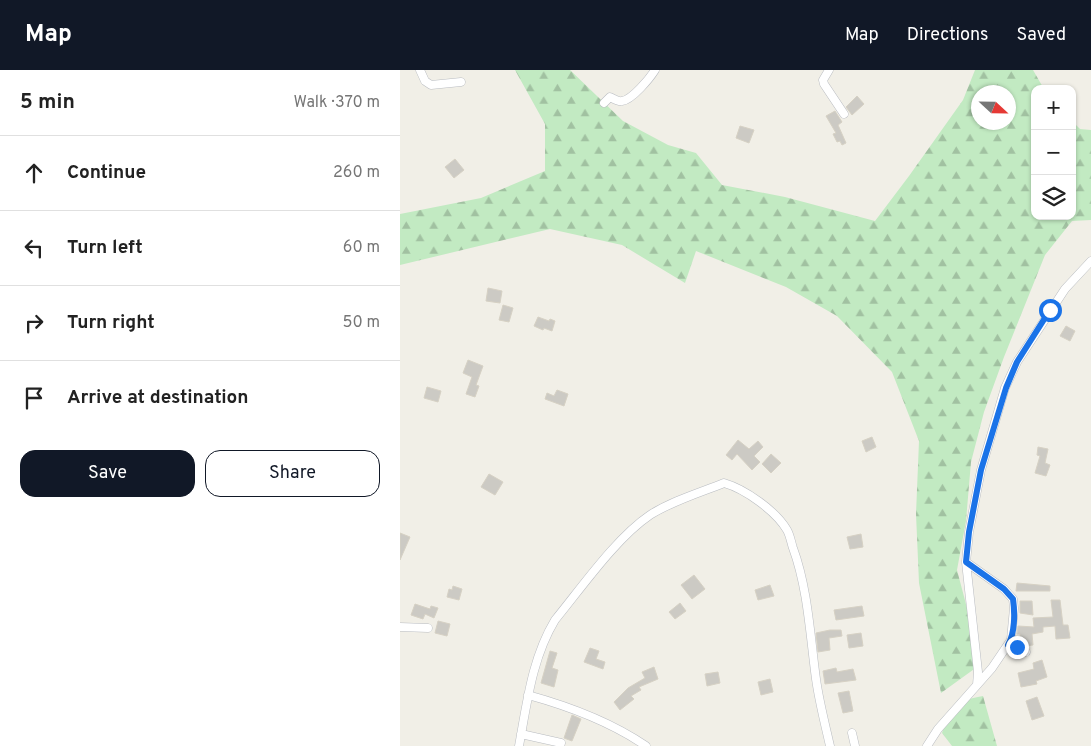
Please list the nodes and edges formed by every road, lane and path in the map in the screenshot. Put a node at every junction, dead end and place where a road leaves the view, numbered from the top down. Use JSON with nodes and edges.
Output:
{"nodes":[{"id":1,"x":420,"y":70,"type":"edge"},
{"id":2,"x":655,"y":70,"type":"edge"},
{"id":3,"x":829,"y":70,"type":"edge"},
{"id":4,"x":461,"y":82,"type":"dead end"},
{"id":5,"x":604,"y":103,"type":"dead end"},
{"id":6,"x":844,"y":114,"type":"dead end"},
{"id":7,"x":1091,"y":261,"type":"edge"},
{"id":8,"x":966,"y":562,"type":"junction"},
{"id":9,"x":400,"y":627,"type":"edge"},
{"id":10,"x":428,"y":628,"type":"dead end"},
{"id":11,"x":1008,"y":645,"type":"junction"},
{"id":12,"x":1026,"y":652,"type":"dead end"},
{"id":13,"x":978,"y":685,"type":"junction"},
{"id":14,"x":528,"y":695,"type":"junction"},
{"id":15,"x":852,"y":733,"type":"dead end"},
{"id":16,"x":521,"y":734,"type":"junction"},
{"id":17,"x":561,"y":743,"type":"dead end"},
{"id":18,"x":519,"y":746,"type":"edge"},
{"id":19,"x":646,"y":746,"type":"edge"},
{"id":20,"x":830,"y":746,"type":"edge"},
{"id":21,"x":855,"y":746,"type":"edge"},
{"id":22,"x":927,"y":746,"type":"edge"}],
"edges":[{"from":1,"to":4,"type":"street"},
{"from":2,"to":5,"type":"street"},
{"from":3,"to":6,"type":"street"},
{"from":7,"to":8,"type":"street"},
{"from":8,"to":11,"type":"street"},
{"from":8,"to":13,"type":"street"},
{"from":9,"to":10,"type":"street"},
{"from":11,"to":12,"type":"street"},
{"from":11,"to":13,"type":"street"},
{"from":13,"to":22,"type":"street"},
{"from":14,"to":16,"type":"street"},
{"from":14,"to":19,"type":"street"},
{"from":14,"to":20,"type":"street"},
{"from":15,"to":21,"type":"street"},
{"from":16,"to":17,"type":"street"},
{"from":16,"to":18,"type":"street"}]}
